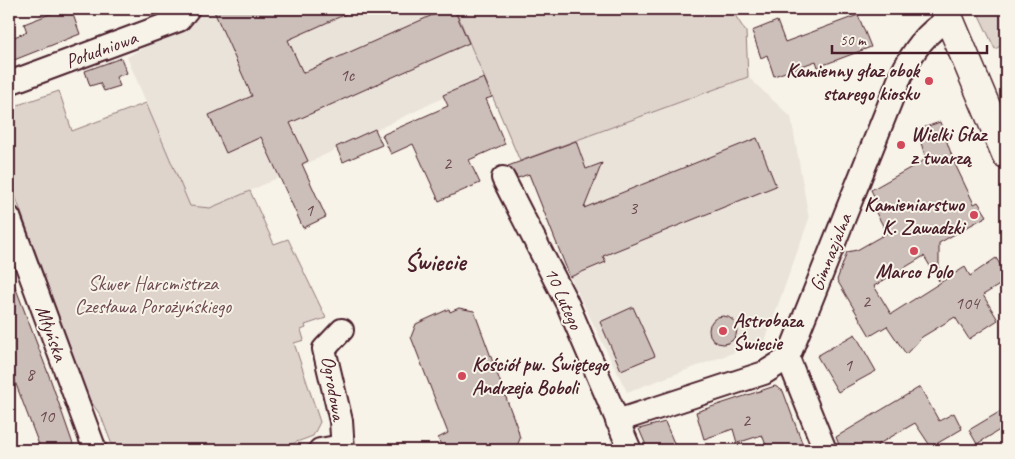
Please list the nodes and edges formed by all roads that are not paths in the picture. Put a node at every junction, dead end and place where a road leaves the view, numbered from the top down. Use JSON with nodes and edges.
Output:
{"nodes":[{"id":1,"x":188,"y":9,"type":"edge"},
{"id":2,"x":947,"y":14,"type":"edge"},
{"id":3,"x":9,"y":82,"type":"edge"},
{"id":4,"x":1006,"y":154,"type":"edge"},
{"id":5,"x":504,"y":178,"type":"dead end"},
{"id":6,"x":9,"y":217,"type":"edge"},
{"id":7,"x":342,"y":330,"type":"dead end"},
{"id":8,"x":788,"y":358,"type":"junction"},
{"id":9,"x":617,"y":421,"type":"junction"},
{"id":10,"x":342,"y":448,"type":"edge"},
{"id":11,"x":95,"y":450,"type":"edge"},
{"id":12,"x":320,"y":450,"type":"edge"},
{"id":13,"x":630,"y":450,"type":"edge"},
{"id":14,"x":825,"y":450,"type":"edge"}],
"edges":[{"from":1,"to":3,"type":"street","name":"Południowa"},
{"from":2,"to":4,"type":"street"},
{"from":2,"to":8,"type":"street","name":"Gimnazjalna"},
{"from":5,"to":9,"type":"street","name":"10 Lutego"},
{"from":6,"to":11,"type":"street","name":"Młyńska"},
{"from":7,"to":10,"type":"street","name":"Ogrodowa"},
{"from":8,"to":9,"type":"street"},
{"from":8,"to":14,"type":"street"},
{"from":9,"to":13,"type":"street","name":"10 Lutego"},
{"from":10,"to":12,"type":"street"}]}
